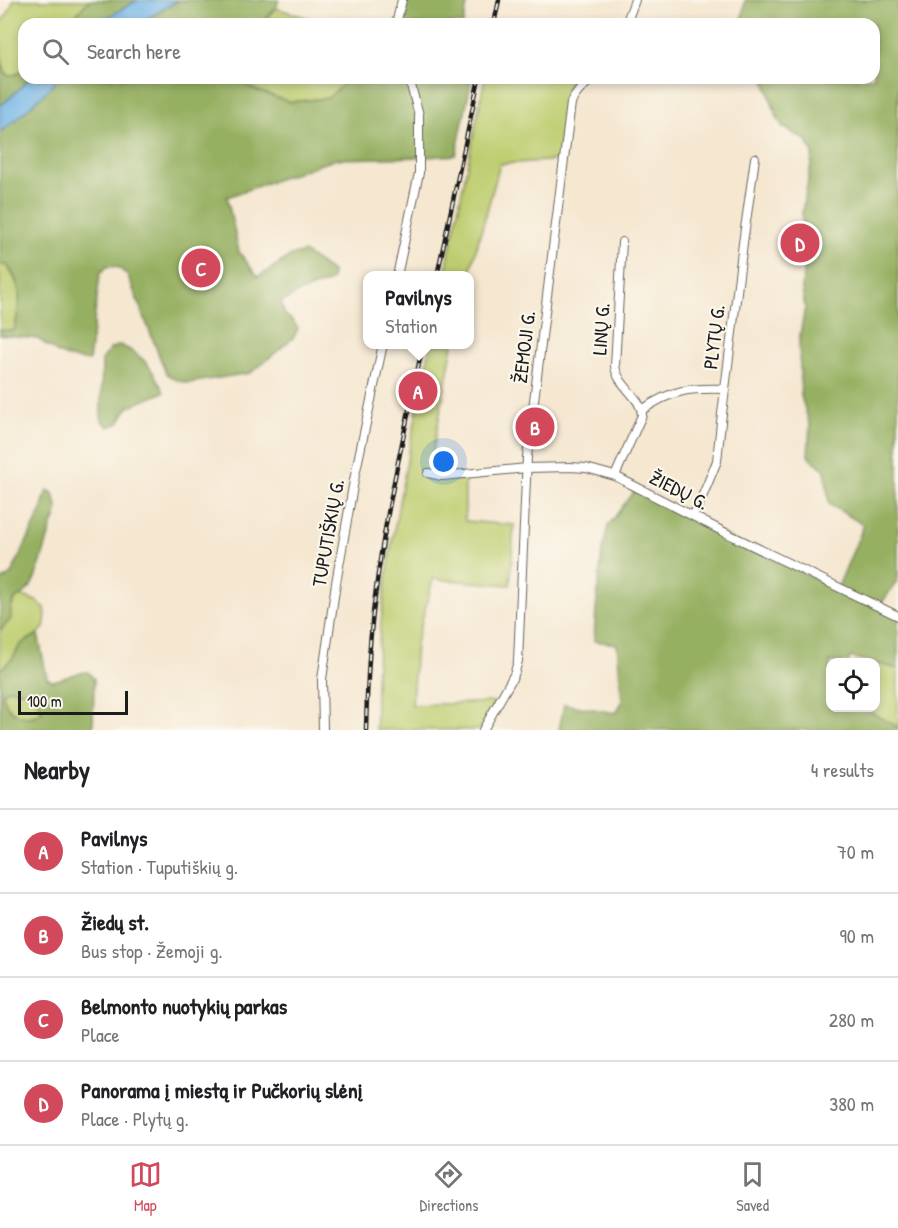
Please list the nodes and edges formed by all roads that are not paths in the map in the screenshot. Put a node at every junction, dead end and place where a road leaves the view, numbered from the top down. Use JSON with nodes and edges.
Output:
{"nodes":[{"id":1,"x":402,"y":0,"type":"edge"},
{"id":2,"x":635,"y":0,"type":"edge"},
{"id":3,"x":398,"y":18,"type":"edge"},
{"id":4,"x":628,"y":18,"type":"edge"},
{"id":5,"x":411,"y":84,"type":"edge"},
{"id":6,"x":585,"y":84,"type":"edge"},
{"id":7,"x":755,"y":158,"type":"dead end"},
{"id":8,"x":622,"y":242,"type":"dead end"},
{"id":9,"x":399,"y":271,"type":"edge"},
{"id":10,"x":382,"y":349,"type":"edge"},
{"id":11,"x":725,"y":389,"type":"junction"},
{"id":12,"x":642,"y":410,"type":"junction"},
{"id":13,"x":527,"y":468,"type":"junction"},
{"id":14,"x":428,"y":473,"type":"dead end"},
{"id":15,"x":615,"y":476,"type":"junction"},
{"id":16,"x":693,"y":516,"type":"junction"},
{"id":17,"x":898,"y":616,"type":"edge"},
{"id":18,"x":323,"y":730,"type":"edge"},
{"id":19,"x":483,"y":730,"type":"edge"}],
"edges":[{"from":1,"to":3,"type":"street"},
{"from":2,"to":4,"type":"street"},
{"from":5,"to":9,"type":"street"},
{"from":6,"to":13,"type":"street","name":"ŽEMOJI G."},
{"from":7,"to":11,"type":"street","name":"PLYTŲ G."},
{"from":8,"to":12,"type":"street","name":"LINŲ G."},
{"from":10,"to":18,"type":"street","name":"TUPUTIŠKIŲ G."},
{"from":11,"to":12,"type":"street"},
{"from":11,"to":16,"type":"street","name":"PLYTŲ G."},
{"from":12,"to":15,"type":"street"},
{"from":13,"to":14,"type":"street","name":"ŽIEDŲ G."},
{"from":13,"to":15,"type":"street","name":"ŽIEDŲ G."},
{"from":13,"to":19,"type":"street","name":"ŽEMOJI G."},
{"from":15,"to":16,"type":"street","name":"ŽIEDŲ G."},
{"from":16,"to":17,"type":"street","name":"ŽIEDŲ G."}]}
